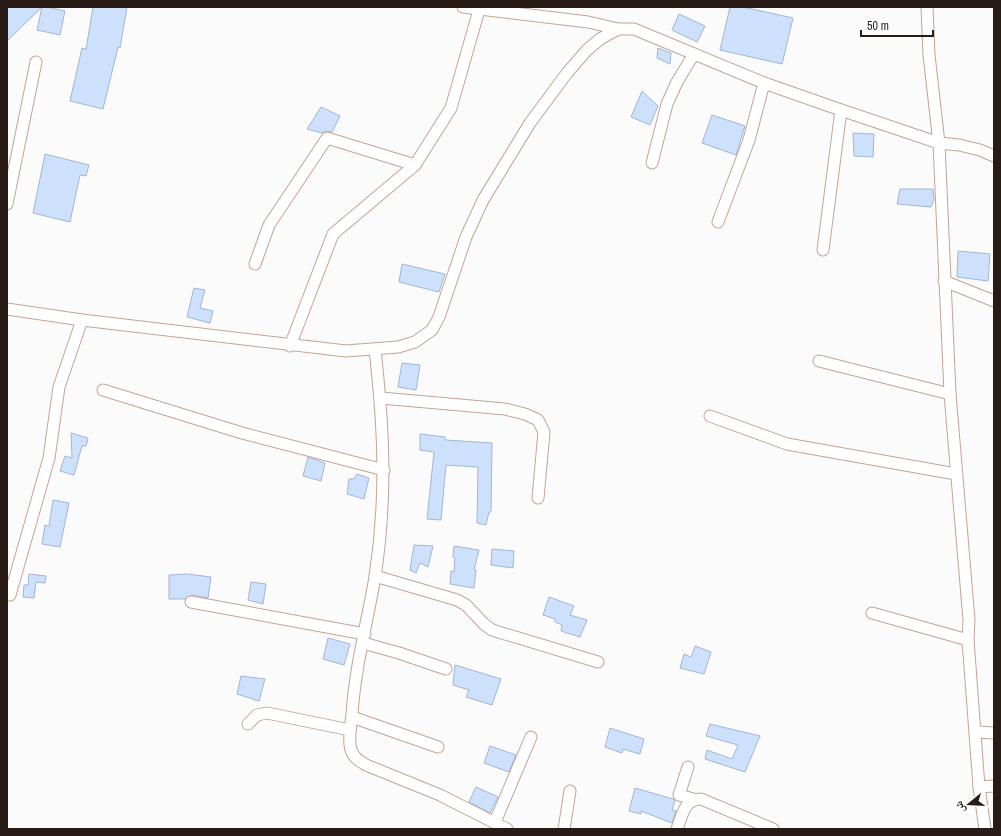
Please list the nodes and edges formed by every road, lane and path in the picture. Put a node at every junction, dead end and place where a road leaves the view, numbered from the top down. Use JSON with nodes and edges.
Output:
{"nodes":[{"id":1,"x":463,"y":7,"type":"edge"},
{"id":2,"x":926,"y":7,"type":"edge"},
{"id":3,"x":479,"y":10,"type":"junction"},
{"id":4,"x":618,"y":29,"type":"junction"},
{"id":5,"x":694,"y":54,"type":"junction"},
{"id":6,"x":36,"y":62,"type":"dead end"},
{"id":7,"x":764,"y":83,"type":"junction"},
{"id":8,"x":840,"y":110,"type":"junction"},
{"id":9,"x":939,"y":143,"type":"junction"},
{"id":10,"x":994,"y":156,"type":"edge"},
{"id":11,"x":652,"y":163,"type":"dead end"},
{"id":12,"x":414,"y":165,"type":"junction"},
{"id":13,"x":7,"y":204,"type":"edge"},
{"id":14,"x":718,"y":222,"type":"dead end"},
{"id":15,"x":823,"y":250,"type":"dead end"},
{"id":16,"x":255,"y":264,"type":"dead end"},
{"id":17,"x":944,"y":281,"type":"junction"},
{"id":18,"x":994,"y":301,"type":"edge"},
{"id":19,"x":7,"y":309,"type":"edge"},
{"id":20,"x":82,"y":320,"type":"junction"},
{"id":21,"x":290,"y":346,"type":"junction"},
{"id":22,"x":375,"y":350,"type":"junction"},
{"id":23,"x":819,"y":361,"type":"dead end"},
{"id":24,"x":103,"y":390,"type":"dead end"},
{"id":25,"x":950,"y":394,"type":"junction"},
{"id":26,"x":381,"y":398,"type":"junction"},
{"id":27,"x":710,"y":416,"type":"dead end"},
{"id":28,"x":384,"y":470,"type":"junction"},
{"id":29,"x":956,"y":474,"type":"junction"},
{"id":30,"x":538,"y":498,"type":"dead end"},
{"id":31,"x":375,"y":576,"type":"junction"},
{"id":32,"x":10,"y":594,"type":"dead end"},
{"id":33,"x":191,"y":602,"type":"dead end"},
{"id":34,"x":872,"y":613,"type":"dead end"},
{"id":35,"x":364,"y":638,"type":"junction"},
{"id":36,"x":968,"y":640,"type":"junction"},
{"id":37,"x":598,"y":662,"type":"dead end"},
{"id":38,"x":446,"y":668,"type":"dead end"},
{"id":39,"x":352,"y":716,"type":"junction"},
{"id":40,"x":248,"y":724,"type":"dead end"},
{"id":41,"x":350,"y":730,"type":"junction"},
{"id":42,"x":976,"y":732,"type":"junction"},
{"id":43,"x":994,"y":733,"type":"edge"},
{"id":44,"x":532,"y":737,"type":"dead end"},
{"id":45,"x":438,"y":747,"type":"dead end"},
{"id":46,"x":688,"y":767,"type":"dead end"},
{"id":47,"x":994,"y":786,"type":"edge"},
{"id":48,"x":979,"y":787,"type":"junction"},
{"id":49,"x":570,"y":791,"type":"dead end"},
{"id":50,"x":693,"y":799,"type":"junction"},
{"id":51,"x":495,"y":822,"type":"junction"},
{"id":52,"x":756,"y":826,"type":"edge"},
{"id":53,"x":508,"y":829,"type":"edge"},
{"id":54,"x":564,"y":829,"type":"edge"},
{"id":55,"x":677,"y":829,"type":"edge"},
{"id":56,"x":773,"y":829,"type":"edge"},
{"id":57,"x":985,"y":829,"type":"edge"}],
"edges":[{"from":1,"to":3,"type":"street"},
{"from":2,"to":9,"type":"street"},
{"from":3,"to":4,"type":"street"},
{"from":3,"to":12,"type":"street"},
{"from":4,"to":5,"type":"street"},
{"from":4,"to":22,"type":"street"},
{"from":5,"to":7,"type":"street"},
{"from":5,"to":11,"type":"street"},
{"from":6,"to":13,"type":"street"},
{"from":7,"to":8,"type":"street"},
{"from":7,"to":14,"type":"street"},
{"from":8,"to":9,"type":"street"},
{"from":8,"to":15,"type":"street"},
{"from":9,"to":10,"type":"street"},
{"from":9,"to":17,"type":"street"},
{"from":12,"to":16,"type":"street"},
{"from":12,"to":21,"type":"street"},
{"from":17,"to":18,"type":"street"},
{"from":17,"to":25,"type":"street"},
{"from":19,"to":20,"type":"street"},
{"from":20,"to":21,"type":"street"},
{"from":20,"to":32,"type":"street"},
{"from":21,"to":22,"type":"street"},
{"from":22,"to":26,"type":"street"},
{"from":23,"to":25,"type":"street"},
{"from":24,"to":28,"type":"street"},
{"from":25,"to":29,"type":"street"},
{"from":26,"to":28,"type":"street"},
{"from":26,"to":30,"type":"street"},
{"from":27,"to":29,"type":"street"},
{"from":28,"to":31,"type":"street"},
{"from":29,"to":36,"type":"street"},
{"from":31,"to":35,"type":"street"},
{"from":31,"to":37,"type":"street"},
{"from":33,"to":35,"type":"street"},
{"from":34,"to":36,"type":"street"},
{"from":35,"to":38,"type":"street"},
{"from":35,"to":39,"type":"street"},
{"from":36,"to":42,"type":"street"},
{"from":39,"to":41,"type":"street"},
{"from":39,"to":45,"type":"street"},
{"from":40,"to":41,"type":"street"},
{"from":41,"to":51,"type":"street"},
{"from":42,"to":43,"type":"street"},
{"from":42,"to":48,"type":"street"},
{"from":44,"to":51,"type":"street"},
{"from":46,"to":50,"type":"street"},
{"from":47,"to":48,"type":"street"},
{"from":48,"to":57,"type":"street"},
{"from":49,"to":54,"type":"street"},
{"from":50,"to":52,"type":"street"},
{"from":50,"to":55,"type":"street"},
{"from":51,"to":53,"type":"street"},
{"from":52,"to":56,"type":"street"}]}
